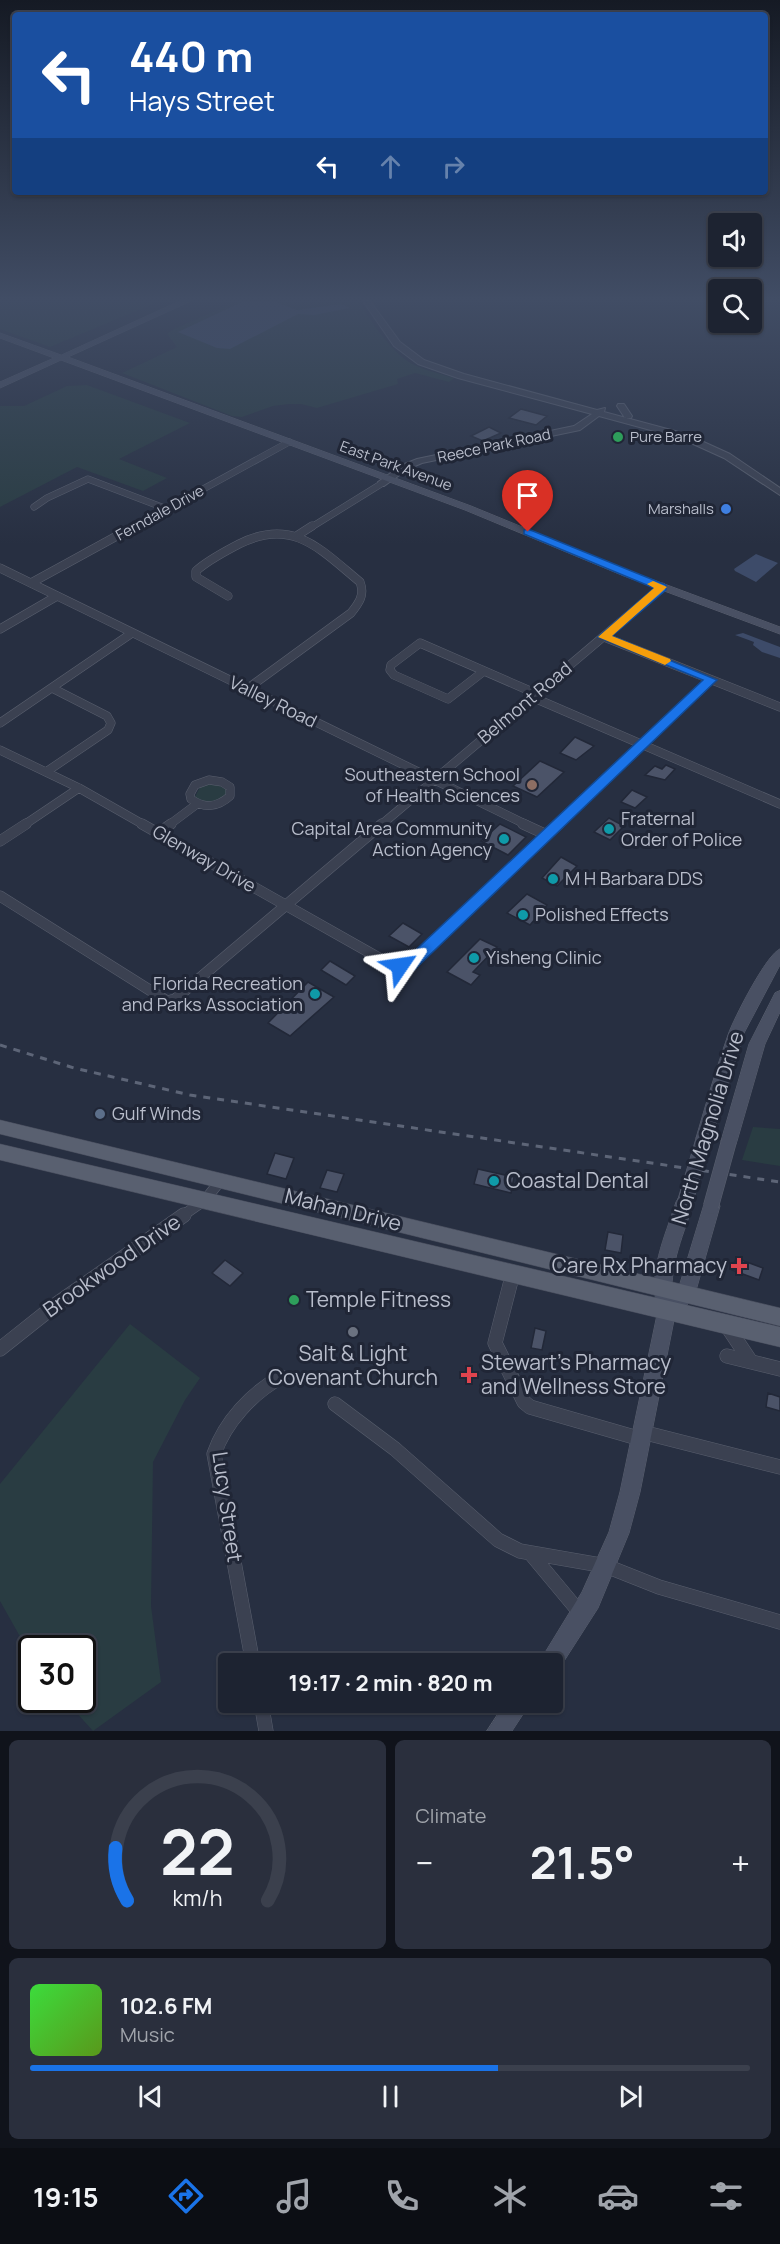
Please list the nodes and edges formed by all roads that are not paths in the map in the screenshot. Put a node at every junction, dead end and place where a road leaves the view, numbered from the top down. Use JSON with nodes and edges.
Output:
{"nodes":[{"id":1,"x":115,"y":382,"type":"edge"},
{"id":2,"x":125,"y":382,"type":"edge"},
{"id":3,"x":488,"y":382,"type":"edge"},
{"id":4,"x":490,"y":382,"type":"edge"},
{"id":5,"x":564,"y":403,"type":"junction"},
{"id":6,"x":621,"y":406,"type":"dead end"},
{"id":7,"x":606,"y":412,"type":"junction"},
{"id":8,"x":626,"y":418,"type":"junction"},
{"id":9,"x":596,"y":422,"type":"junction"},
{"id":10,"x":564,"y":431,"type":"junction"},
{"id":11,"x":285,"y":444,"type":"junction"},
{"id":12,"x":770,"y":478,"type":"edge"},
{"id":13,"x":385,"y":481,"type":"junction"},
{"id":14,"x":780,"y":492,"type":"edge"},
{"id":15,"x":34,"y":507,"type":"dead end"},
{"id":16,"x":167,"y":509,"type":"junction"},
{"id":17,"x":298,"y":535,"type":"junction"},
{"id":18,"x":0,"y":568,"type":"edge"},
{"id":19,"x":31,"y":583,"type":"junction"},
{"id":20,"x":659,"y":590,"type":"junction"},
{"id":21,"x":57,"y":596,"type":"junction"},
{"id":22,"x":228,"y":596,"type":"dead end"},
{"id":23,"x":0,"y":629,"type":"edge"},
{"id":24,"x":780,"y":631,"type":"edge"},
{"id":25,"x":132,"y":633,"type":"junction"},
{"id":26,"x":604,"y":637,"type":"junction"},
{"id":27,"x":780,"y":639,"type":"edge"},
{"id":28,"x":484,"y":671,"type":"junction"},
{"id":29,"x":711,"y":680,"type":"junction"},
{"id":30,"x":52,"y":688,"type":"junction"},
{"id":31,"x":247,"y":688,"type":"junction"},
{"id":32,"x":534,"y":695,"type":"junction"},
{"id":33,"x":780,"y":707,"type":"edge"},
{"id":34,"x":0,"y":723,"type":"edge"},
{"id":35,"x":642,"y":744,"type":"junction"},
{"id":36,"x":0,"y":750,"type":"edge"},
{"id":37,"x":46,"y":772,"type":"junction"},
{"id":38,"x":434,"y":780,"type":"junction"},
{"id":39,"x":79,"y":788,"type":"junction"},
{"id":40,"x":197,"y":804,"type":"junction"},
{"id":41,"x":780,"y":804,"type":"edge"},
{"id":42,"x":158,"y":833,"type":"junction"},
{"id":43,"x":547,"y":835,"type":"junction"},
{"id":44,"x":0,"y":841,"type":"edge"},
{"id":45,"x":0,"y":896,"type":"edge"},
{"id":46,"x":286,"y":905,"type":"junction"},
{"id":47,"x":780,"y":954,"type":"edge"},
{"id":48,"x":780,"y":997,"type":"edge"},
{"id":49,"x":732,"y":1046,"type":"junction"},
{"id":50,"x":754,"y":1054,"type":"junction"},
{"id":51,"x":0,"y":1127,"type":"edge"},
{"id":52,"x":37,"y":1136,"type":"junction"},
{"id":53,"x":0,"y":1152,"type":"edge"},
{"id":54,"x":21,"y":1157,"type":"junction"},
{"id":55,"x":221,"y":1180,"type":"junction"},
{"id":56,"x":206,"y":1200,"type":"junction"},
{"id":57,"x":355,"y":1213,"type":"junction"},
{"id":58,"x":348,"y":1234,"type":"junction"},
{"id":59,"x":513,"y":1273,"type":"junction"},
{"id":60,"x":661,"y":1288,"type":"junction"},
{"id":61,"x":686,"y":1294,"type":"junction"},
{"id":62,"x":667,"y":1310,"type":"junction"},
{"id":63,"x":780,"y":1317,"type":"edge"},
{"id":64,"x":725,"y":1324,"type":"junction"},
{"id":65,"x":780,"y":1337,"type":"edge"},
{"id":66,"x":0,"y":1349,"type":"edge"},
{"id":67,"x":728,"y":1356,"type":"dead end"},
{"id":68,"x":751,"y":1362,"type":"junction"},
{"id":69,"x":780,"y":1369,"type":"edge"},
{"id":70,"x":280,"y":1377,"type":"dead end"},
{"id":71,"x":335,"y":1404,"type":"dead end"},
{"id":72,"x":641,"y":1435,"type":"junction"},
{"id":73,"x":780,"y":1467,"type":"edge"},
{"id":74,"x":531,"y":1554,"type":"junction"},
{"id":75,"x":606,"y":1566,"type":"junction"},
{"id":76,"x":582,"y":1614,"type":"junction"},
{"id":77,"x":780,"y":1622,"type":"edge"},
{"id":78,"x":251,"y":1653,"type":"edge"},
{"id":79,"x":556,"y":1653,"type":"edge"},
{"id":80,"x":263,"y":1713,"type":"edge"},
{"id":81,"x":512,"y":1713,"type":"edge"},
{"id":82,"x":266,"y":1731,"type":"edge"},
{"id":83,"x":498,"y":1731,"type":"edge"}],
"edges":[{"from":1,"to":11,"type":"main road","name":"East Park Avenue"},
{"from":2,"to":11,"type":"main road","name":"East Park Avenue"},
{"from":3,"to":5,"type":"street"},
{"from":4,"to":7,"type":"street"},
{"from":5,"to":7,"type":"street"},
{"from":5,"to":10,"type":"street"},
{"from":6,"to":8,"type":"street"},
{"from":7,"to":8,"type":"street"},
{"from":7,"to":9,"type":"street","name":"Reece Park Road"},
{"from":7,"to":10,"type":"street","name":"Reece Park Road"},
{"from":8,"to":9,"type":"street"},
{"from":8,"to":12,"type":"street"},
{"from":9,"to":13,"type":"street","name":"Reece Park Road"},
{"from":10,"to":13,"type":"street","name":"Reece Park Road"},
{"from":11,"to":13,"type":"main road","name":"East Park Avenue"},
{"from":11,"to":16,"type":"street","name":"Ferndale Drive"},
{"from":12,"to":14,"type":"street"},
{"from":13,"to":17,"type":"street"},
{"from":13,"to":20,"type":"main road","name":"East Park Avenue"},
{"from":15,"to":16,"type":"street"},
{"from":16,"to":19,"type":"street","name":"Ferndale Drive"},
{"from":17,"to":22,"type":"street"},
{"from":17,"to":31,"type":"street"},
{"from":18,"to":19,"type":"street","name":"Valley Road"},
{"from":19,"to":21,"type":"street","name":"Valley Road"},
{"from":20,"to":24,"type":"main road","name":"East Park Avenue"},
{"from":20,"to":26,"type":"street","name":"Belmont Road"},
{"from":20,"to":27,"type":"main road","name":"East Park Avenue"},
{"from":21,"to":23,"type":"street"},
{"from":21,"to":25,"type":"street","name":"Valley Road"},
{"from":25,"to":30,"type":"street"},
{"from":25,"to":31,"type":"street","name":"Valley Road"},
{"from":26,"to":29,"type":"street"},
{"from":26,"to":32,"type":"street","name":"Belmont Road"},
{"from":28,"to":28,"type":"street"},
{"from":28,"to":32,"type":"street"},
{"from":29,"to":33,"type":"street"},
{"from":29,"to":35,"type":"street"},
{"from":30,"to":34,"type":"street"},
{"from":30,"to":37,"type":"street"},
{"from":31,"to":38,"type":"street","name":"Valley Road"},
{"from":32,"to":35,"type":"street"},
{"from":32,"to":38,"type":"street","name":"Belmont Road"},
{"from":35,"to":41,"type":"street"},
{"from":35,"to":43,"type":"street"},
{"from":36,"to":37,"type":"street","name":"Glenway Drive"},
{"from":37,"to":39,"type":"street","name":"Glenway Drive"},
{"from":38,"to":43,"type":"street","name":"Valley Road"},
{"from":38,"to":46,"type":"street","name":"Belmont Road"},
{"from":39,"to":42,"type":"street","name":"Glenway Drive"},
{"from":39,"to":44,"type":"street"},
{"from":40,"to":40,"type":"street"},
{"from":40,"to":42,"type":"street"},
{"from":42,"to":46,"type":"street","name":"Glenway Drive"},
{"from":43,"to":46,"type":"street","name":"Glenway Drive"},
{"from":45,"to":46,"type":"street","name":"Belmont Road"},
{"from":47,"to":49,"type":"main road","name":"North Magnolia Drive"},
{"from":48,"to":50,"type":"main road","name":"North Magnolia Drive"},
{"from":49,"to":50,"type":"main road"},
{"from":49,"to":60,"type":"main road","name":"North Magnolia Drive","bridge":true},
{"from":50,"to":61,"type":"main road","name":"North Magnolia Drive","bridge":true},
{"from":51,"to":52,"type":"main road","name":"Mahan Drive"},
{"from":52,"to":54,"type":"main road"},
{"from":52,"to":55,"type":"main road","name":"Mahan Drive"},
{"from":53,"to":54,"type":"main road","name":"Mahan Drive"},
{"from":54,"to":56,"type":"main road","name":"Mahan Drive"},
{"from":55,"to":56,"type":"street","name":"Brookwood Drive"},
{"from":55,"to":57,"type":"main road","name":"Mahan Drive"},
{"from":56,"to":58,"type":"main road","name":"Mahan Drive"},
{"from":56,"to":66,"type":"street","name":"Brookwood Drive"},
{"from":57,"to":58,"type":"main road"},
{"from":57,"to":60,"type":"main road","name":"Mahan Drive"},
{"from":58,"to":59,"type":"main road","name":"Mahan Drive"},
{"from":59,"to":62,"type":"main road","name":"Mahan Drive"},
{"from":59,"to":72,"type":"street"},
{"from":60,"to":61,"type":"main road","name":"Mahan Drive"},
{"from":60,"to":62,"type":"main road"},
{"from":61,"to":62,"type":"main road"},
{"from":61,"to":63,"type":"main road","name":"Mahan Drive"},
{"from":62,"to":64,"type":"main road","name":"Mahan Drive"},
{"from":62,"to":72,"type":"main road"},
{"from":64,"to":65,"type":"main road","name":"Mahan Drive"},
{"from":64,"to":68,"type":"street"},
{"from":67,"to":68,"type":"street"},
{"from":68,"to":69,"type":"street"},
{"from":70,"to":78,"type":"street","name":"Lucy Street"},
{"from":71,"to":74,"type":"street"},
{"from":72,"to":73,"type":"street"},
{"from":72,"to":75,"type":"main road"},
{"from":74,"to":75,"type":"street"},
{"from":74,"to":76,"type":"street"},
{"from":75,"to":76,"type":"main road"},
{"from":75,"to":77,"type":"street"},
{"from":76,"to":79,"type":"main road"},
{"from":80,"to":82,"type":"street"},
{"from":81,"to":83,"type":"main road"}]}
